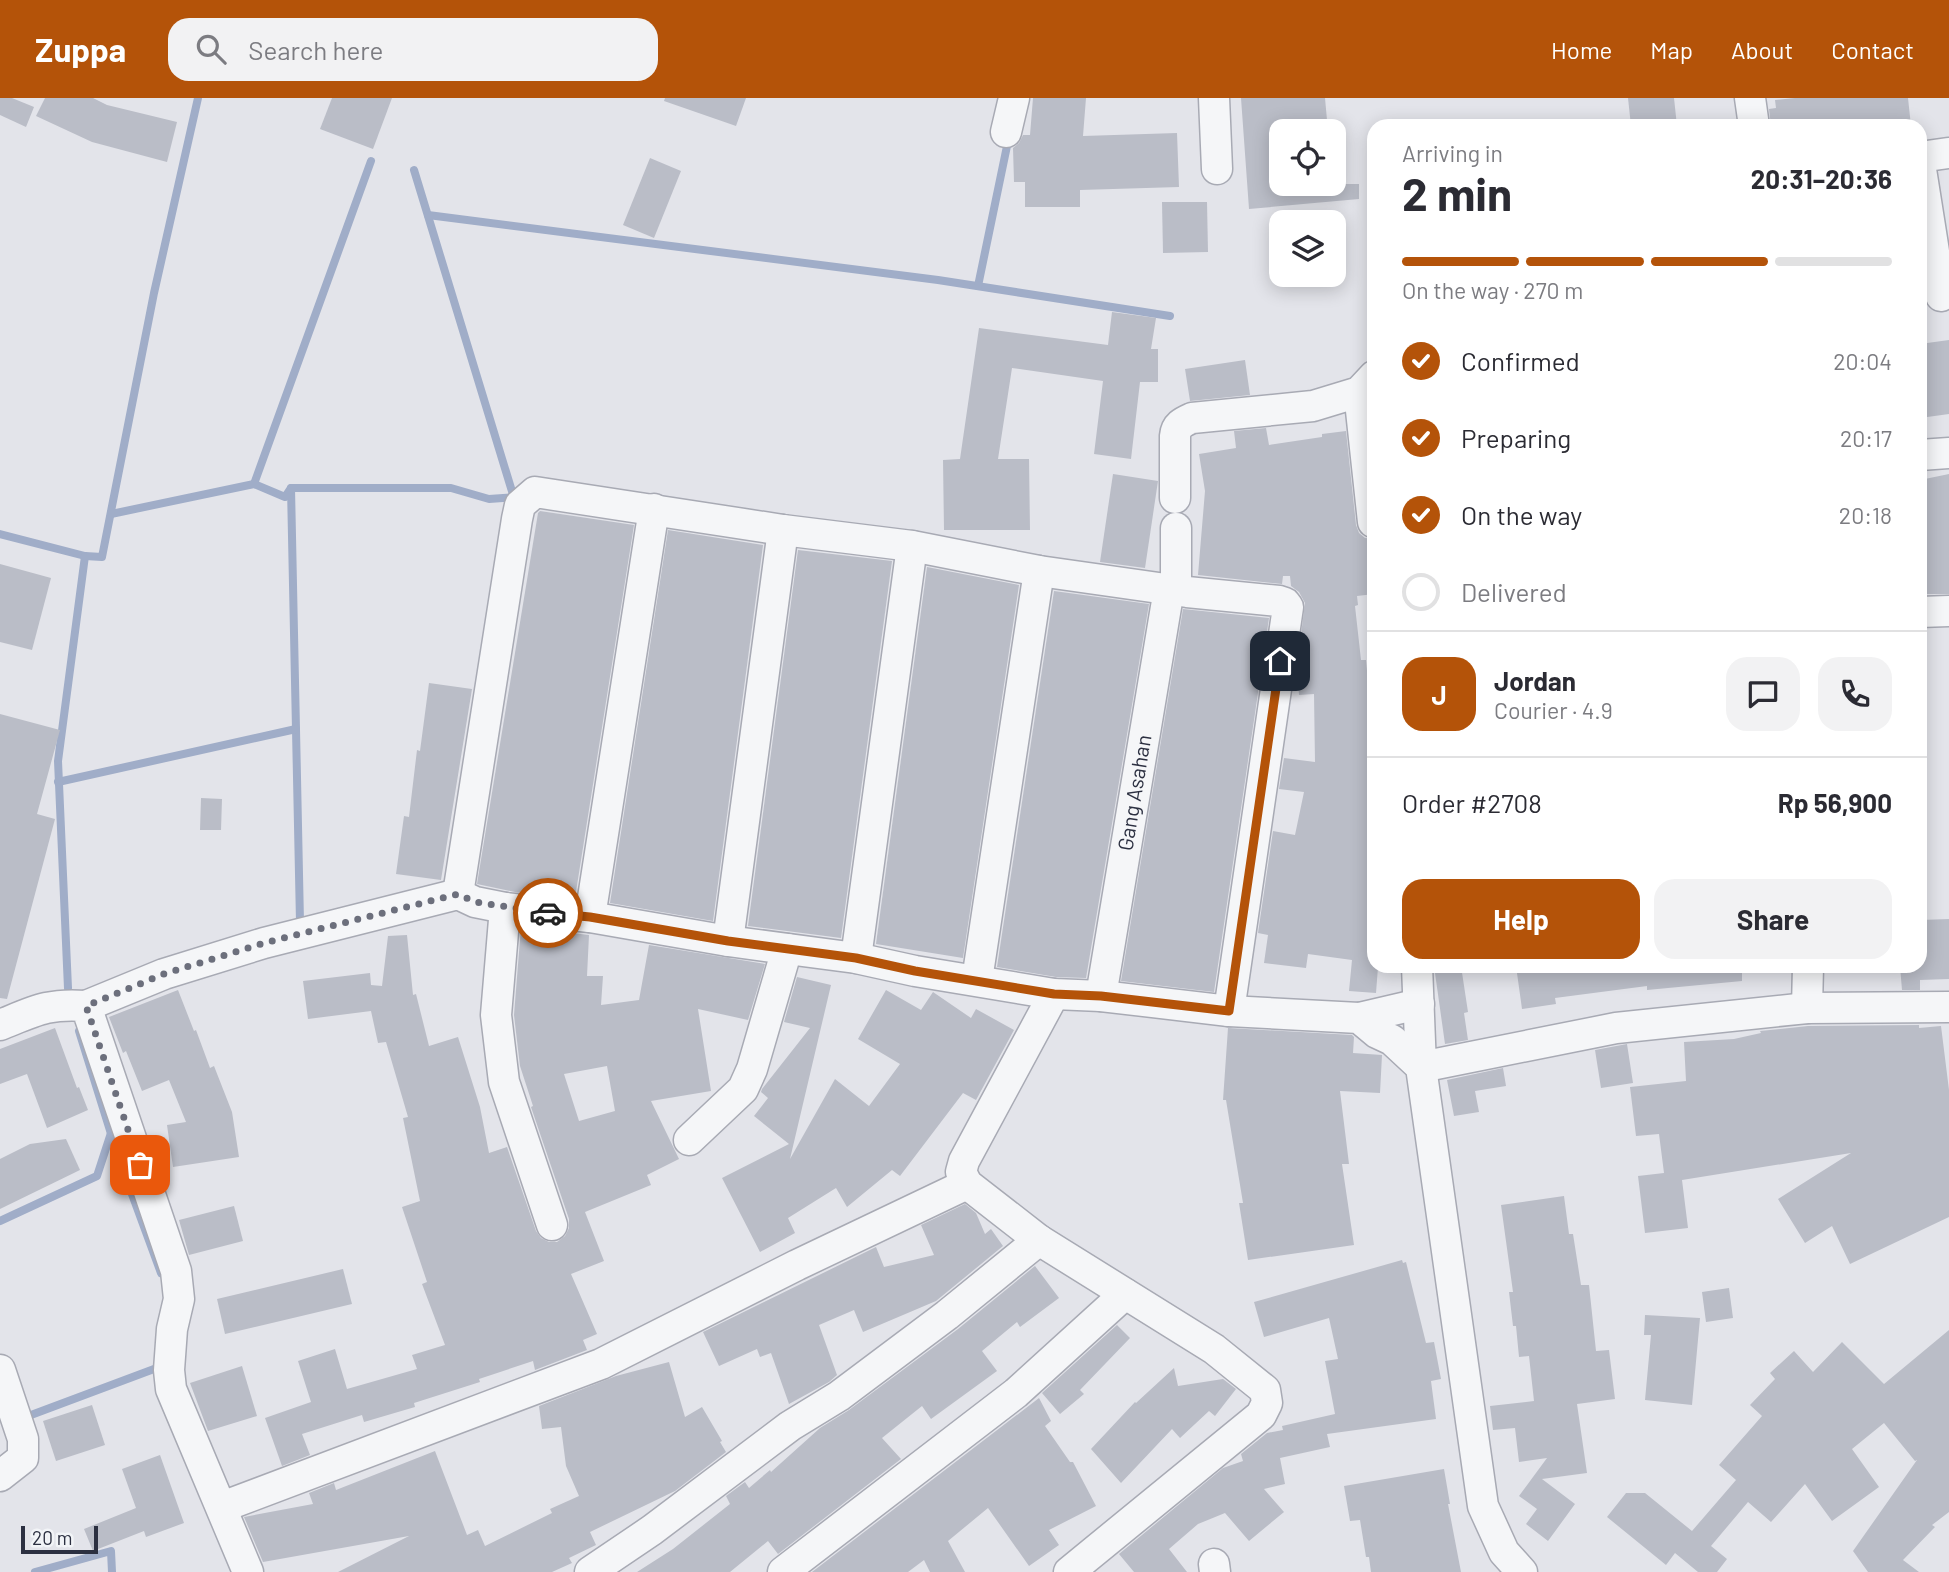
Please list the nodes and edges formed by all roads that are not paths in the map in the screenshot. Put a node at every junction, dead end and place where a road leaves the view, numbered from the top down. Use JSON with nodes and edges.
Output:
{"nodes":[{"id":1,"x":1014,"y":98,"type":"edge"},
{"id":2,"x":1214,"y":98,"type":"edge"},
{"id":3,"x":1750,"y":98,"type":"edge"},
{"id":4,"x":1753,"y":119,"type":"edge"},
{"id":5,"x":1006,"y":132,"type":"dead end"},
{"id":6,"x":1217,"y":169,"type":"dead end"},
{"id":7,"x":1927,"y":207,"type":"edge"},
{"id":8,"x":1941,"y":296,"type":"dead end"},
{"id":9,"x":1367,"y":384,"type":"edge"},
{"id":10,"x":1949,"y":453,"type":"edge"},
{"id":11,"x":1927,"y":455,"type":"edge"},
{"id":12,"x":1175,"y":498,"type":"dead end"},
{"id":13,"x":654,"y":509,"type":"junction"},
{"id":14,"x":1176,"y":528,"type":"dead end"},
{"id":15,"x":783,"y":530,"type":"junction"},
{"id":16,"x":912,"y":546,"type":"junction"},
{"id":17,"x":1039,"y":571,"type":"junction"},
{"id":18,"x":1172,"y":589,"type":"junction"},
{"id":19,"x":1949,"y":611,"type":"edge"},
{"id":20,"x":1927,"y":612,"type":"edge"},
{"id":21,"x":458,"y":894,"type":"junction"},
{"id":22,"x":505,"y":908,"type":"junction"},
{"id":23,"x":590,"y":917,"type":"junction"},
{"id":24,"x":728,"y":941,"type":"junction"},
{"id":25,"x":787,"y":949,"type":"junction"},
{"id":26,"x":856,"y":958,"type":"junction"},
{"id":27,"x":1417,"y":973,"type":"edge"},
{"id":28,"x":1808,"y":973,"type":"edge"},
{"id":29,"x":977,"y":980,"type":"junction"},
{"id":30,"x":1054,"y":994,"type":"junction"},
{"id":31,"x":1101,"y":996,"type":"junction"},
{"id":32,"x":1419,"y":1004,"type":"junction"},
{"id":33,"x":86,"y":1006,"type":"junction"},
{"id":34,"x":1949,"y":1007,"type":"edge"},
{"id":35,"x":1807,"y":1008,"type":"junction"},
{"id":36,"x":1229,"y":1011,"type":"junction"},
{"id":37,"x":1359,"y":1018,"type":"junction"},
{"id":38,"x":0,"y":1025,"type":"edge"},
{"id":39,"x":1421,"y":1067,"type":"junction"},
{"id":40,"x":690,"y":1140,"type":"dead end"},
{"id":41,"x":967,"y":1184,"type":"junction"},
{"id":42,"x":552,"y":1226,"type":"dead end"},
{"id":43,"x":1039,"y":1240,"type":"junction"},
{"id":44,"x":1125,"y":1294,"type":"junction"},
{"id":45,"x":0,"y":1370,"type":"edge"},
{"id":46,"x":0,"y":1476,"type":"edge"},
{"id":47,"x":222,"y":1507,"type":"junction"},
{"id":48,"x":248,"y":1572,"type":"edge"},
{"id":49,"x":590,"y":1572,"type":"edge"},
{"id":50,"x":783,"y":1572,"type":"edge"},
{"id":51,"x":1069,"y":1572,"type":"edge"},
{"id":52,"x":1522,"y":1572,"type":"edge"}],
"edges":[{"from":1,"to":5,"type":"street"},
{"from":2,"to":6,"type":"street"},
{"from":3,"to":4,"type":"street"},
{"from":7,"to":8,"type":"street"},
{"from":9,"to":12,"type":"street"},
{"from":10,"to":11,"type":"street"},
{"from":13,"to":15,"type":"street"},
{"from":13,"to":21,"type":"street"},
{"from":13,"to":23,"type":"street"},
{"from":14,"to":18,"type":"street","name":"Gang Asahan"},
{"from":15,"to":16,"type":"street"},
{"from":15,"to":24,"type":"street"},
{"from":16,"to":17,"type":"street"},
{"from":16,"to":26,"type":"street"},
{"from":17,"to":18,"type":"street"},
{"from":17,"to":29,"type":"street"},
{"from":18,"to":31,"type":"street","name":"Gang Asahan"},
{"from":18,"to":36,"type":"street"},
{"from":19,"to":20,"type":"street"},
{"from":21,"to":22,"type":"street"},
{"from":21,"to":33,"type":"street"},
{"from":22,"to":23,"type":"street"},
{"from":22,"to":42,"type":"street"},
{"from":23,"to":24,"type":"street"},
{"from":24,"to":25,"type":"street"},
{"from":25,"to":26,"type":"street"},
{"from":25,"to":40,"type":"street"},
{"from":26,"to":29,"type":"street"},
{"from":27,"to":32,"type":"street"},
{"from":28,"to":35,"type":"street"},
{"from":29,"to":30,"type":"street"},
{"from":30,"to":31,"type":"street"},
{"from":30,"to":41,"type":"street"},
{"from":31,"to":36,"type":"street"},
{"from":32,"to":37,"type":"street"},
{"from":32,"to":39,"type":"street"},
{"from":33,"to":38,"type":"street"},
{"from":33,"to":47,"type":"street"},
{"from":34,"to":35,"type":"street"},
{"from":35,"to":39,"type":"street"},
{"from":36,"to":37,"type":"street"},
{"from":37,"to":39,"type":"street"},
{"from":39,"to":52,"type":"street"},
{"from":41,"to":43,"type":"street"},
{"from":41,"to":47,"type":"street"},
{"from":43,"to":44,"type":"street"},
{"from":43,"to":49,"type":"street"},
{"from":44,"to":50,"type":"street"},
{"from":44,"to":51,"type":"street"},
{"from":45,"to":46,"type":"street"},
{"from":47,"to":48,"type":"street"}]}
